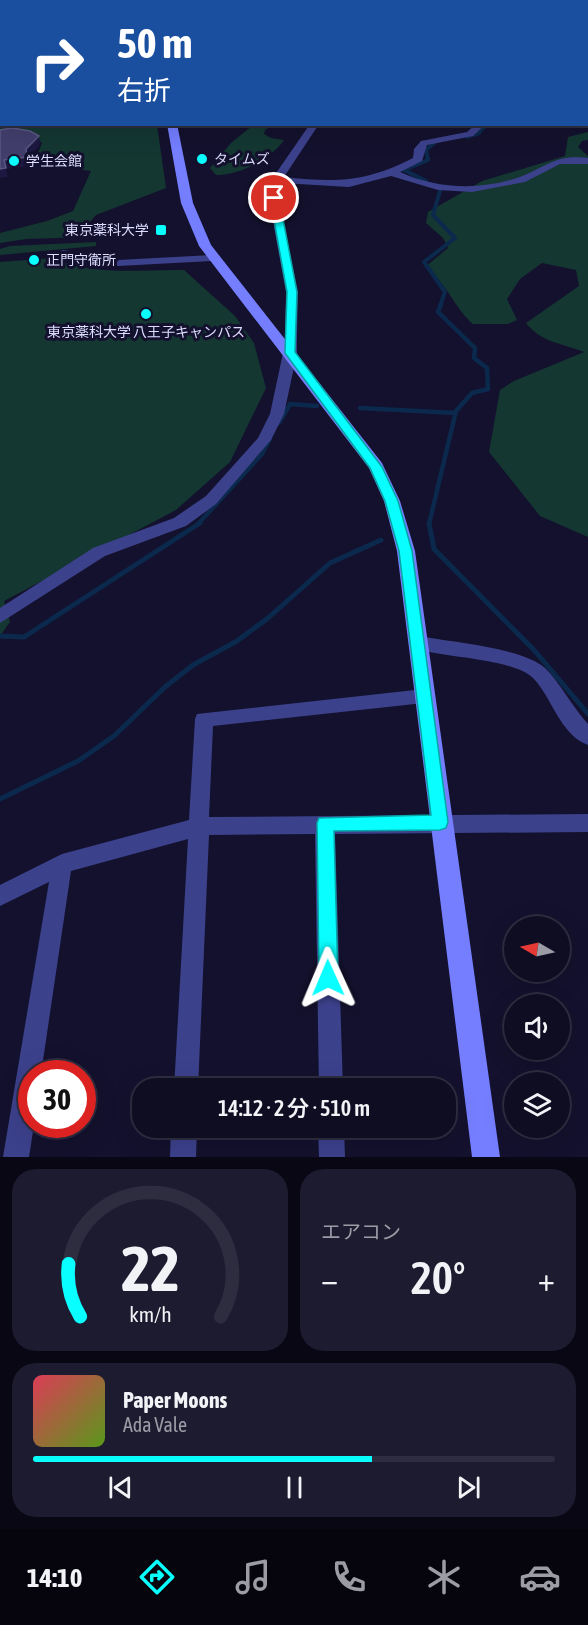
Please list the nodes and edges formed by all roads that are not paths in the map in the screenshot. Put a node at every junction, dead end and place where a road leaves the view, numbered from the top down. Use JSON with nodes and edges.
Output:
{"nodes":[{"id":1,"x":172,"y":126,"type":"edge"},
{"id":2,"x":314,"y":126,"type":"edge"},
{"id":3,"x":480,"y":126,"type":"edge"},
{"id":4,"x":588,"y":161,"type":"edge"},
{"id":5,"x":391,"y":172,"type":"junction"},
{"id":6,"x":277,"y":179,"type":"junction"},
{"id":7,"x":212,"y":258,"type":"junction"},
{"id":8,"x":134,"y":262,"type":"dead end"},
{"id":9,"x":290,"y":353,"type":"junction"},
{"id":10,"x":0,"y":617,"type":"edge"},
{"id":11,"x":419,"y":643,"type":"junction"},
{"id":12,"x":424,"y":696,"type":"junction"},
{"id":13,"x":588,"y":737,"type":"edge"},
{"id":14,"x":440,"y":822,"type":"junction"},
{"id":15,"x":325,"y":823,"type":"junction"},
{"id":16,"x":588,"y":823,"type":"edge"},
{"id":17,"x":200,"y":826,"type":"junction"},
{"id":18,"x":62,"y":864,"type":"junction"},
{"id":19,"x":0,"y":896,"type":"edge"},
{"id":20,"x":187,"y":1078,"type":"edge"},
{"id":21,"x":331,"y":1078,"type":"edge"},
{"id":22,"x":184,"y":1138,"type":"edge"},
{"id":23,"x":332,"y":1138,"type":"edge"},
{"id":24,"x":16,"y":1157,"type":"edge"},
{"id":25,"x":183,"y":1157,"type":"edge"},
{"id":26,"x":332,"y":1157,"type":"edge"},
{"id":27,"x":486,"y":1157,"type":"edge"}],
"edges":[{"from":1,"to":7,"type":"street"},
{"from":2,"to":6,"type":"street"},
{"from":3,"to":5,"type":"street"},
{"from":4,"to":5,"type":"street"},
{"from":5,"to":6,"type":"street"},
{"from":6,"to":9,"type":"street"},
{"from":7,"to":8,"type":"street"},
{"from":7,"to":9,"type":"street"},
{"from":9,"to":10,"type":"street"},
{"from":9,"to":11,"type":"street"},
{"from":11,"to":12,"type":"street"},
{"from":11,"to":13,"type":"street"},
{"from":12,"to":14,"type":"street"},
{"from":12,"to":17,"type":"street"},
{"from":14,"to":15,"type":"street"},
{"from":14,"to":16,"type":"street"},
{"from":14,"to":27,"type":"street"},
{"from":15,"to":17,"type":"street"},
{"from":15,"to":21,"type":"street"},
{"from":17,"to":18,"type":"street"},
{"from":17,"to":20,"type":"street"},
{"from":18,"to":19,"type":"street"},
{"from":18,"to":24,"type":"street"},
{"from":22,"to":25,"type":"street"},
{"from":23,"to":26,"type":"street"}]}
